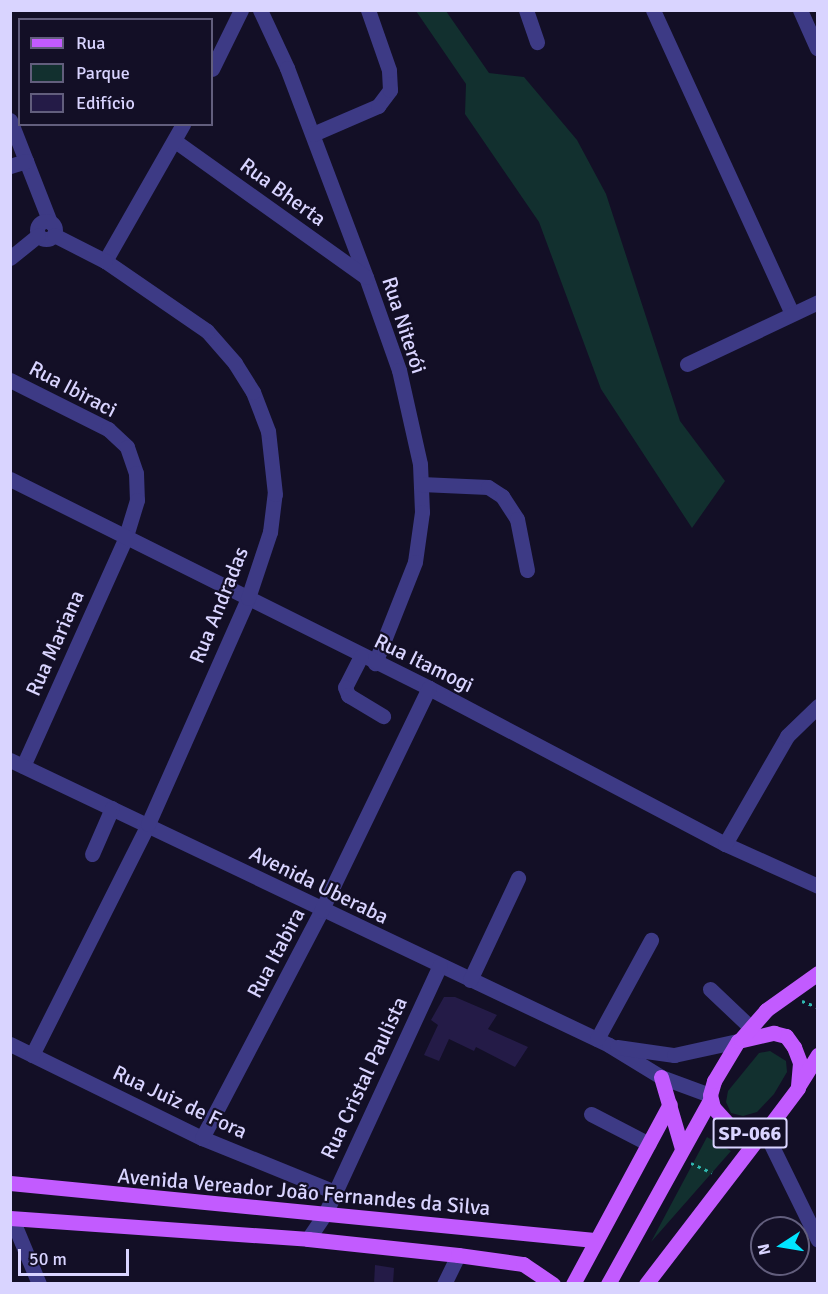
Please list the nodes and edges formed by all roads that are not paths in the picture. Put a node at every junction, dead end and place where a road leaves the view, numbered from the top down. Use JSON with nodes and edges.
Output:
{"nodes":[{"id":1,"x":241,"y":10,"type":"edge"},
{"id":2,"x":260,"y":10,"type":"edge"},
{"id":3,"x":368,"y":10,"type":"edge"},
{"id":4,"x":526,"y":10,"type":"edge"},
{"id":5,"x":653,"y":10,"type":"edge"},
{"id":6,"x":800,"y":10,"type":"edge"},
{"id":7,"x":537,"y":42,"type":"dead end"},
{"id":8,"x":817,"y":48,"type":"edge"},
{"id":9,"x":213,"y":67,"type":"edge"},
{"id":10,"x":10,"y":120,"type":"edge"},
{"id":11,"x":182,"y":126,"type":"edge"},
{"id":12,"x":313,"y":134,"type":"junction"},
{"id":13,"x":175,"y":141,"type":"junction"},
{"id":14,"x":26,"y":161,"type":"junction"},
{"id":15,"x":10,"y":166,"type":"edge"},
{"id":16,"x":52,"y":228,"type":"junction"},
{"id":17,"x":10,"y":258,"type":"edge"},
{"id":18,"x":105,"y":261,"type":"junction"},
{"id":19,"x":366,"y":278,"type":"junction"},
{"id":20,"x":818,"y":302,"type":"edge"},
{"id":21,"x":792,"y":313,"type":"junction"},
{"id":22,"x":687,"y":364,"type":"dead end"},
{"id":23,"x":10,"y":380,"type":"edge"},
{"id":24,"x":11,"y":480,"type":"edge"},
{"id":25,"x":421,"y":484,"type":"junction"},
{"id":26,"x":126,"y":537,"type":"junction"},
{"id":27,"x":527,"y":570,"type":"dead end"},
{"id":28,"x":248,"y":598,"type":"junction"},
{"id":29,"x":361,"y":656,"type":"junction"},
{"id":30,"x":375,"y":663,"type":"junction"},
{"id":31,"x":429,"y":688,"type":"junction"},
{"id":32,"x":818,"y":706,"type":"edge"},
{"id":33,"x":383,"y":716,"type":"dead end"},
{"id":34,"x":17,"y":763,"type":"edge"},
{"id":35,"x":112,"y":808,"type":"junction"},
{"id":36,"x":148,"y":824,"type":"junction"},
{"id":37,"x":725,"y":844,"type":"junction"},
{"id":38,"x":92,"y":854,"type":"dead end"},
{"id":39,"x":518,"y":878,"type":"dead end"},
{"id":40,"x":818,"y":886,"type":"edge"},
{"id":41,"x":321,"y":911,"type":"junction"},
{"id":42,"x":651,"y":940,"type":"dead end"},
{"id":43,"x":818,"y":965,"type":"edge"},
{"id":44,"x":440,"y":966,"type":"junction"},
{"id":45,"x":813,"y":976,"type":"edge"},
{"id":46,"x":470,"y":980,"type":"junction"},
{"id":47,"x":710,"y":989,"type":"dead end"},
{"id":48,"x":743,"y":1036,"type":"junction"},
{"id":49,"x":603,"y":1042,"type":"junction"},
{"id":50,"x":10,"y":1044,"type":"edge"},
{"id":51,"x":32,"y":1054,"type":"junction"},
{"id":52,"x":818,"y":1054,"type":"edge"},
{"id":53,"x":662,"y":1077,"type":"junction"},
{"id":54,"x":798,"y":1088,"type":"junction"},
{"id":55,"x":710,"y":1098,"type":"junction"},
{"id":56,"x":670,"y":1104,"type":"junction"},
{"id":57,"x":591,"y":1114,"type":"dead end"},
{"id":58,"x":763,"y":1133,"type":"junction"},
{"id":59,"x":202,"y":1138,"type":"junction"},
{"id":60,"x":650,"y":1144,"type":"junction"},
{"id":61,"x":680,"y":1153,"type":"junction"},
{"id":62,"x":10,"y":1183,"type":"edge"},
{"id":63,"x":335,"y":1192,"type":"junction"},
{"id":64,"x":325,"y":1214,"type":"junction"},
{"id":65,"x":11,"y":1219,"type":"edge"},
{"id":66,"x":308,"y":1239,"type":"junction"},
{"id":67,"x":594,"y":1240,"type":"junction"},
{"id":68,"x":818,"y":1240,"type":"edge"},
{"id":69,"x":458,"y":1256,"type":"junction"},
{"id":70,"x":648,"y":1282,"type":"edge"},
{"id":71,"x":39,"y":1284,"type":"edge"},
{"id":72,"x":444,"y":1284,"type":"edge"},
{"id":73,"x":553,"y":1284,"type":"edge"},
{"id":74,"x":573,"y":1284,"type":"edge"},
{"id":75,"x":608,"y":1284,"type":"edge"}],
"edges":[{"from":1,"to":9,"type":"street"},
{"from":2,"to":12,"type":"street","name":"Rua Niterói"},
{"from":3,"to":12,"type":"street"},
{"from":4,"to":7,"type":"street"},
{"from":5,"to":21,"type":"street"},
{"from":6,"to":8,"type":"street"},
{"from":10,"to":14,"type":"street"},
{"from":11,"to":13,"type":"street"},
{"from":12,"to":19,"type":"street","name":"Rua Niterói"},
{"from":13,"to":18,"type":"street"},
{"from":13,"to":19,"type":"street","name":"Rua Bherta"},
{"from":14,"to":15,"type":"street"},
{"from":14,"to":16,"type":"street"},
{"from":16,"to":17,"type":"street"},
{"from":16,"to":18,"type":"street","name":"Rua Andradas"},
{"from":18,"to":28,"type":"street","name":"Rua Andradas"},
{"from":19,"to":25,"type":"street","name":"Rua Niterói"},
{"from":20,"to":21,"type":"street"},
{"from":21,"to":22,"type":"street"},
{"from":23,"to":26,"type":"street","name":"Rua Ibiraci"},
{"from":24,"to":26,"type":"street","name":"Rua Itamogi"},
{"from":25,"to":27,"type":"street"},
{"from":25,"to":30,"type":"street","name":"Rua Niterói"},
{"from":26,"to":28,"type":"street","name":"Rua Itamogi"},
{"from":26,"to":34,"type":"street","name":"Rua Mariana"},
{"from":28,"to":29,"type":"street","name":"Rua Itamogi"},
{"from":28,"to":36,"type":"street","name":"Rua Andradas"},
{"from":29,"to":30,"type":"street","name":"Rua Itamogi"},
{"from":29,"to":33,"type":"street"},
{"from":30,"to":31,"type":"street","name":"Rua Itamogi"},
{"from":31,"to":37,"type":"street","name":"Rua Itamogi"},
{"from":31,"to":41,"type":"street","name":"Rua Itabira"},
{"from":32,"to":37,"type":"street"},
{"from":34,"to":35,"type":"street","name":"Avenida Uberaba"},
{"from":35,"to":36,"type":"street","name":"Avenida Uberaba"},
{"from":35,"to":38,"type":"street"},
{"from":36,"to":41,"type":"street","name":"Avenida Uberaba"},
{"from":36,"to":51,"type":"street","name":"Rua Andradas"},
{"from":37,"to":40,"type":"street","name":"Rua Itamogi"},
{"from":39,"to":46,"type":"street"},
{"from":41,"to":44,"type":"street","name":"Avenida Uberaba"},
{"from":41,"to":59,"type":"street","name":"Rua Itabira"},
{"from":42,"to":49,"type":"street"},
{"from":43,"to":45,"type":"street"},
{"from":44,"to":46,"type":"street","name":"Avenida Uberaba"},
{"from":44,"to":63,"type":"street","name":"Rua Cristal Paulista"},
{"from":45,"to":48,"type":"main road","number":"SP-066"},
{"from":46,"to":49,"type":"street","name":"Avenida Uberaba"},
{"from":47,"to":48,"type":"street"},
{"from":48,"to":49,"type":"street","name":"Avenida Uberaba"},
{"from":48,"to":54,"type":"main road","number":"SP-066"},
{"from":48,"to":55,"type":"main road","number":"SP-066"},
{"from":49,"to":53,"type":"street","name":"Avenida Uberaba"},
{"from":50,"to":51,"type":"street","name":"Rua Juiz de Fora"},
{"from":51,"to":59,"type":"street","name":"Rua Juiz de Fora"},
{"from":52,"to":54,"type":"main road","number":"SP-066"},
{"from":53,"to":55,"type":"street","name":"Avenida Uberaba"},
{"from":53,"to":56,"type":"main road"},
{"from":54,"to":58,"type":"main road","number":"SP-066"},
{"from":55,"to":58,"type":"main road","number":"SP-066"},
{"from":55,"to":61,"type":"main road","number":"SP-066"},
{"from":56,"to":60,"type":"main road"},
{"from":56,"to":61,"type":"main road"},
{"from":57,"to":60,"type":"street"},
{"from":58,"to":68,"type":"street"},
{"from":58,"to":70,"type":"main road","number":"SP-066"},
{"from":59,"to":63,"type":"street","name":"Rua Juiz de Fora"},
{"from":60,"to":67,"type":"main road"},
{"from":61,"to":75,"type":"main road","number":"SP-066"},
{"from":62,"to":64,"type":"main road","name":"Avenida Vereador João Fernandes da Silva"},
{"from":63,"to":64,"type":"street","name":"Rua Cristal Paulista"},
{"from":64,"to":66,"type":"street","name":"Rua Cristal Paulista"},
{"from":64,"to":67,"type":"main road","name":"Avenida Vereador João Fernandes da Silva"},
{"from":65,"to":66,"type":"main road"},
{"from":65,"to":71,"type":"street"},
{"from":66,"to":69,"type":"main road"},
{"from":67,"to":74,"type":"main road"},
{"from":69,"to":72,"type":"street"},
{"from":69,"to":73,"type":"main road"}]}
